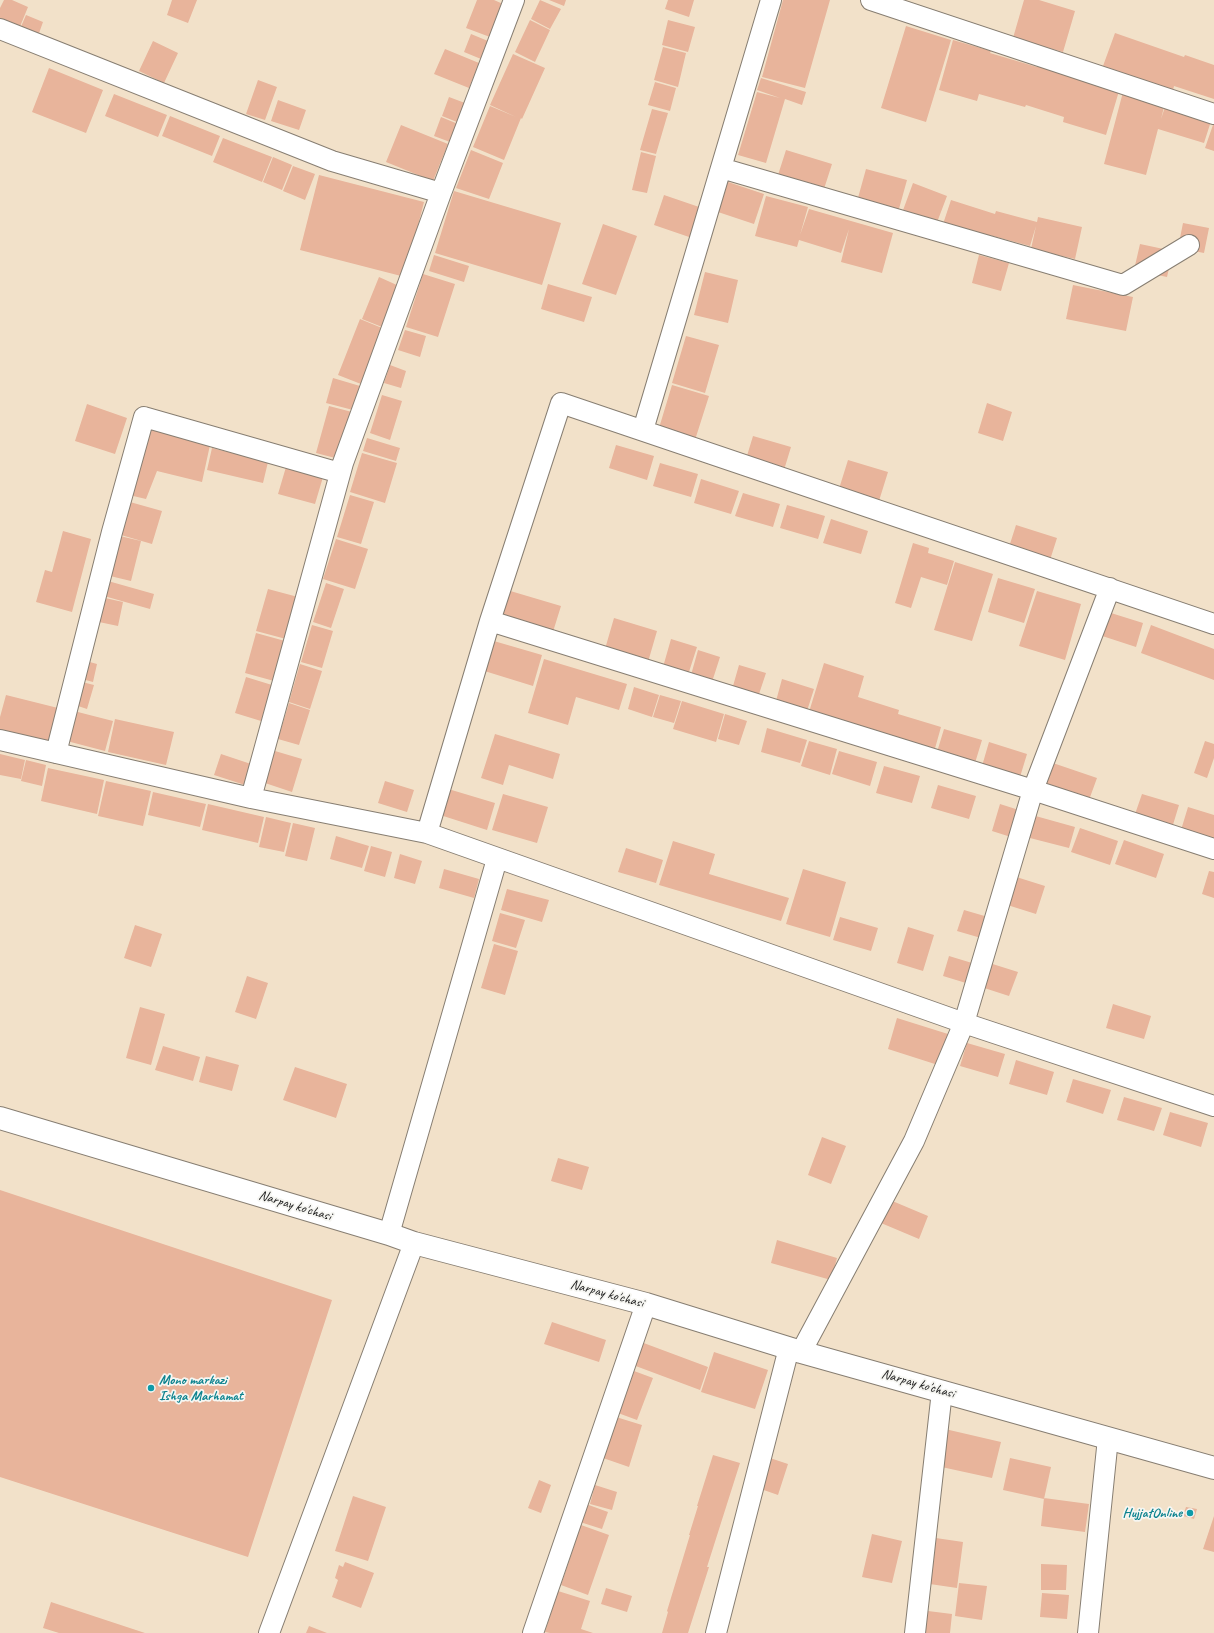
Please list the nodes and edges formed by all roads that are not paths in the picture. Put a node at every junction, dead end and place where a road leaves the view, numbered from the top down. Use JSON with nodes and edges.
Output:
{"nodes":[{"id":1,"x":514,"y":0,"type":"edge"},
{"id":2,"x":771,"y":0,"type":"edge"},
{"id":3,"x":871,"y":0,"type":"edge"},
{"id":4,"x":0,"y":29,"type":"edge"},
{"id":5,"x":1214,"y":114,"type":"edge"},
{"id":6,"x":721,"y":168,"type":"junction"},
{"id":7,"x":441,"y":193,"type":"junction"},
{"id":8,"x":1189,"y":245,"type":"dead end"},
{"id":9,"x":643,"y":430,"type":"junction"},
{"id":10,"x":340,"y":473,"type":"junction"},
{"id":11,"x":1110,"y":588,"type":"junction"},
{"id":12,"x":490,"y":621,"type":"junction"},
{"id":13,"x":1214,"y":624,"type":"edge"},
{"id":14,"x":0,"y":740,"type":"edge"},
{"id":15,"x":56,"y":753,"type":"junction"},
{"id":16,"x":1033,"y":790,"type":"junction"},
{"id":17,"x":251,"y":798,"type":"junction"},
{"id":18,"x":427,"y":833,"type":"junction"},
{"id":19,"x":1214,"y":849,"type":"edge"},
{"id":20,"x":497,"y":859,"type":"junction"},
{"id":21,"x":964,"y":1023,"type":"junction"},
{"id":22,"x":1214,"y":1106,"type":"edge"},
{"id":23,"x":0,"y":1118,"type":"edge"},
{"id":24,"x":389,"y":1234,"type":"junction"},
{"id":25,"x":414,"y":1243,"type":"junction"},
{"id":26,"x":646,"y":1304,"type":"junction"},
{"id":27,"x":795,"y":1350,"type":"junction"},
{"id":28,"x":942,"y":1391,"type":"junction"},
{"id":29,"x":1108,"y":1438,"type":"junction"},
{"id":30,"x":1214,"y":1468,"type":"edge"},
{"id":31,"x":269,"y":1633,"type":"edge"},
{"id":32,"x":533,"y":1633,"type":"edge"},
{"id":33,"x":716,"y":1633,"type":"edge"},
{"id":34,"x":915,"y":1633,"type":"edge"},
{"id":35,"x":1088,"y":1633,"type":"edge"}],
"edges":[{"from":1,"to":7,"type":"street"},
{"from":2,"to":6,"type":"street"},
{"from":3,"to":5,"type":"street"},
{"from":4,"to":7,"type":"street"},
{"from":6,"to":8,"type":"street"},
{"from":6,"to":9,"type":"street"},
{"from":7,"to":10,"type":"street"},
{"from":9,"to":11,"type":"street"},
{"from":9,"to":12,"type":"street"},
{"from":10,"to":15,"type":"street"},
{"from":10,"to":17,"type":"street"},
{"from":11,"to":13,"type":"street"},
{"from":11,"to":16,"type":"street"},
{"from":12,"to":16,"type":"street"},
{"from":12,"to":18,"type":"street"},
{"from":14,"to":15,"type":"street"},
{"from":15,"to":17,"type":"street"},
{"from":16,"to":19,"type":"street"},
{"from":16,"to":21,"type":"street"},
{"from":17,"to":18,"type":"street"},
{"from":18,"to":20,"type":"street"},
{"from":20,"to":21,"type":"street"},
{"from":20,"to":24,"type":"street"},
{"from":21,"to":22,"type":"street"},
{"from":21,"to":27,"type":"street"},
{"from":23,"to":24,"type":"main road","name":"Narpay ko'chasi"},
{"from":24,"to":25,"type":"main road","name":"Narpay ko'chasi"},
{"from":25,"to":26,"type":"main road","name":"Narpay ko'chasi"},
{"from":25,"to":31,"type":"street"},
{"from":26,"to":27,"type":"main road","name":"Narpay ko'chasi"},
{"from":26,"to":32,"type":"street"},
{"from":27,"to":28,"type":"main road","name":"Narpay ko'chasi"},
{"from":27,"to":33,"type":"street"},
{"from":28,"to":29,"type":"main road","name":"Narpay ko'chasi"},
{"from":28,"to":34,"type":"street"},
{"from":29,"to":30,"type":"main road","name":"Narpay ko'chasi"},
{"from":29,"to":35,"type":"street"}]}
